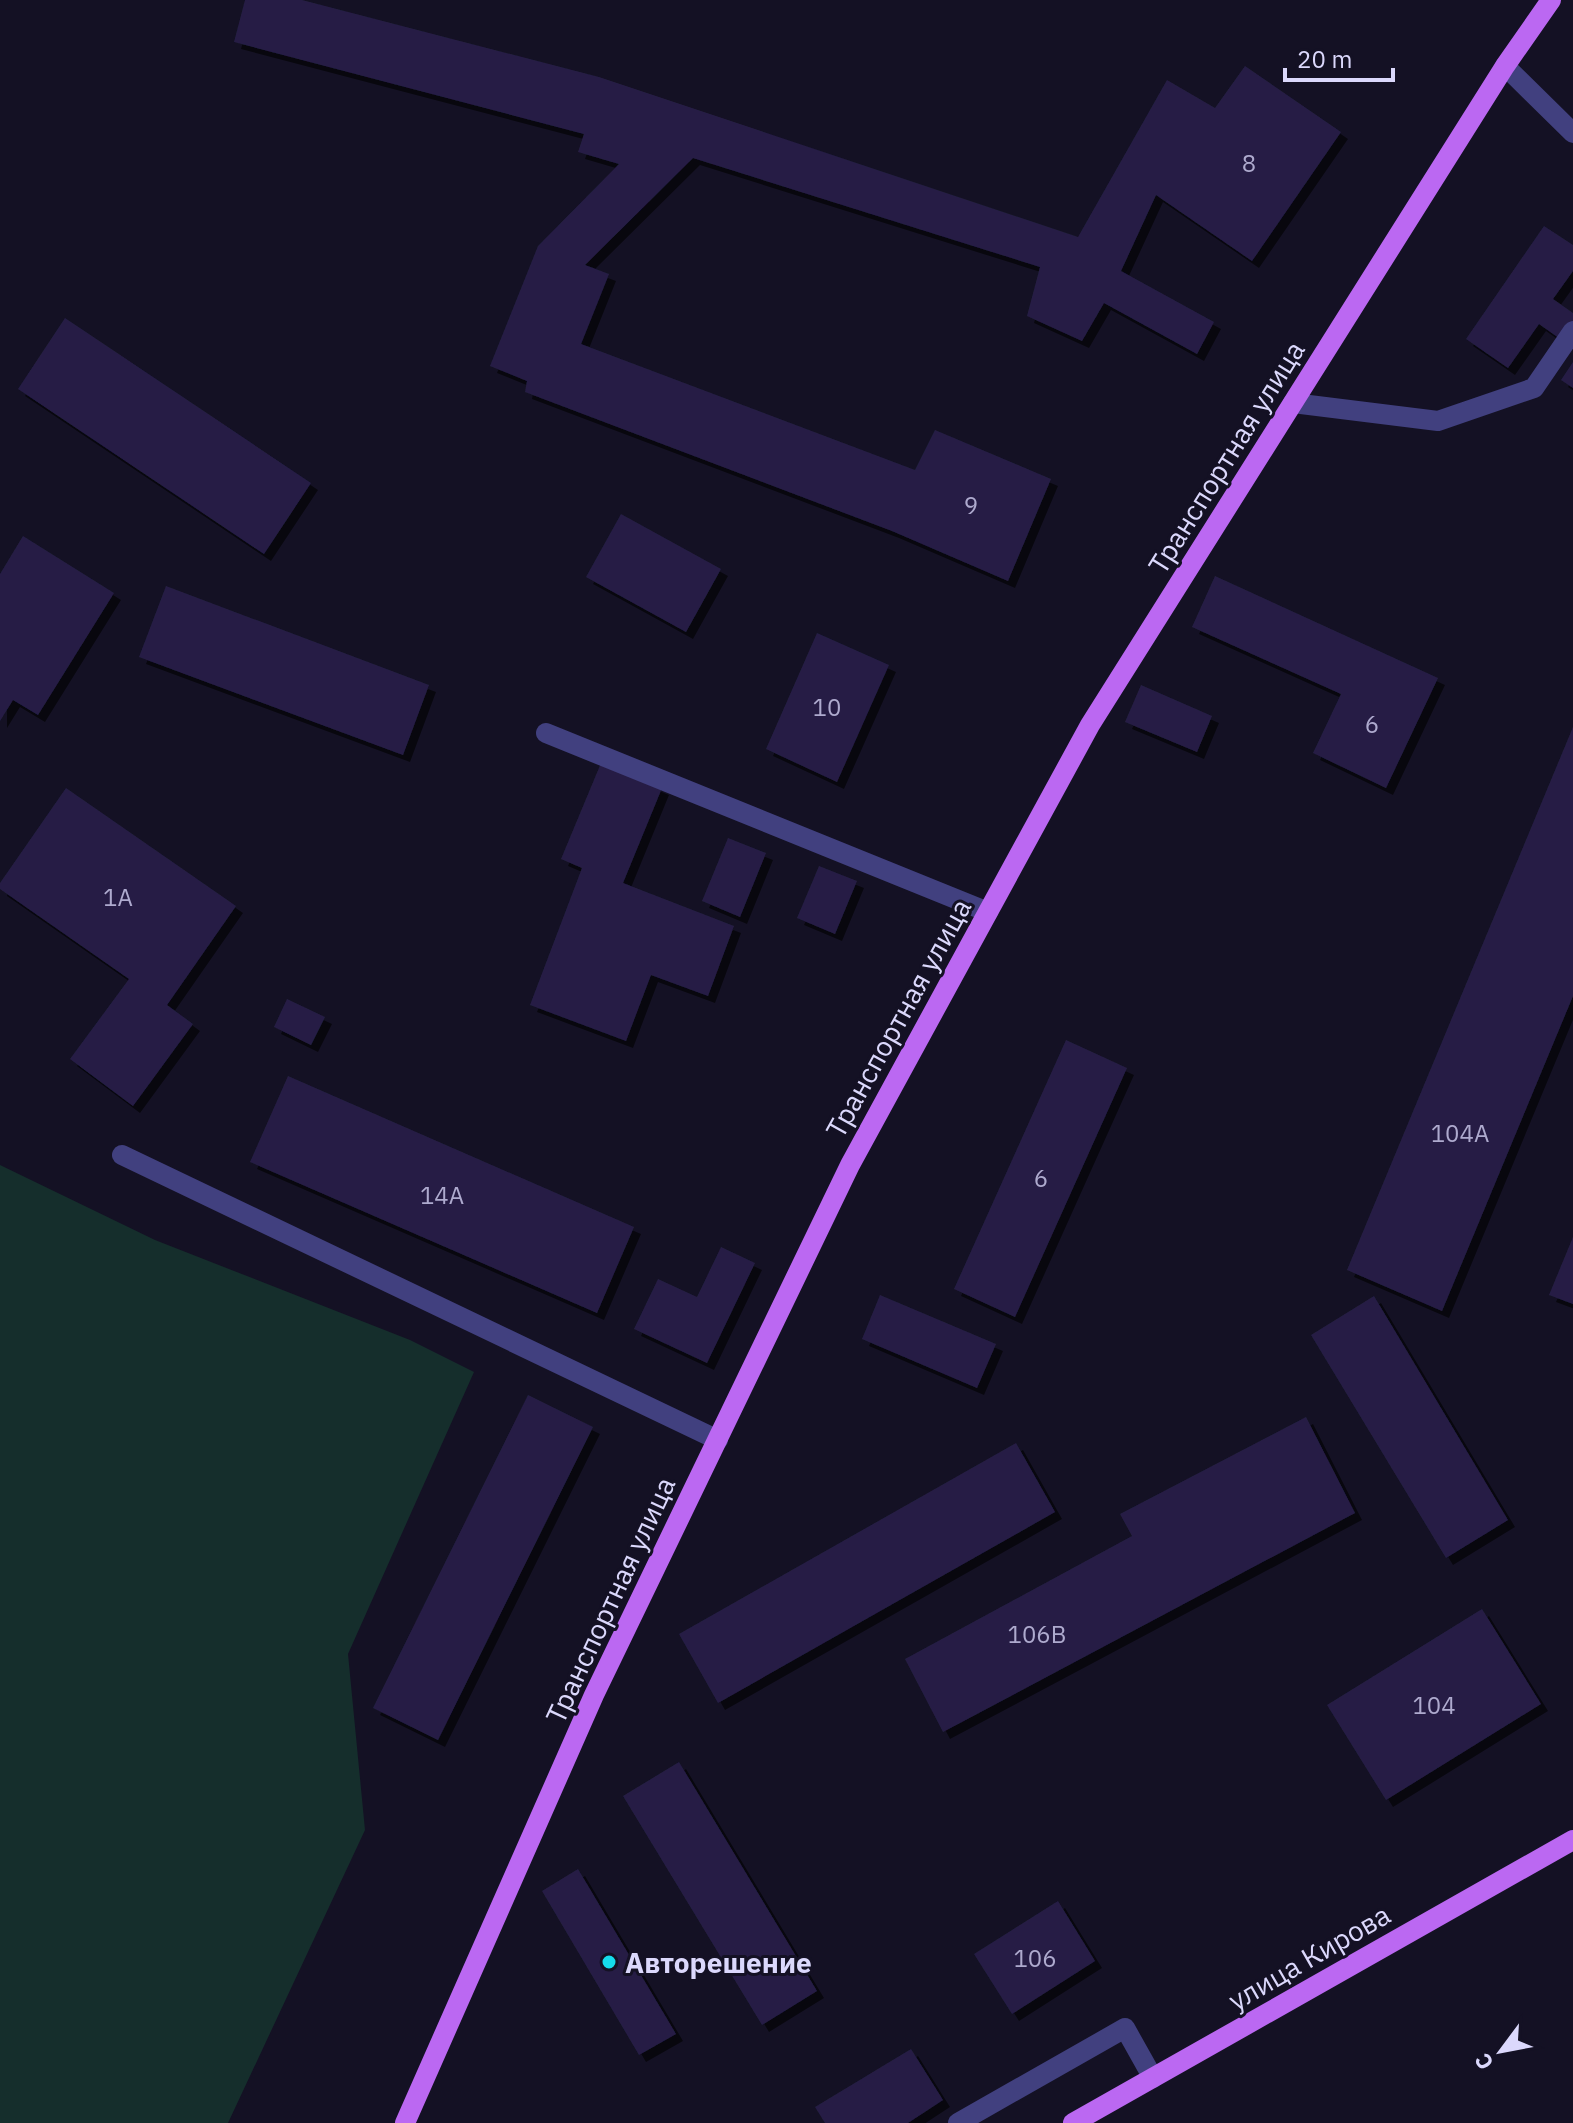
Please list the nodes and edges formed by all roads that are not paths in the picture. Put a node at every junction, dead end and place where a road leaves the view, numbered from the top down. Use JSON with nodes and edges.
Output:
{"nodes":[{"id":1,"x":1551,"y":0,"type":"edge"},
{"id":2,"x":1505,"y":66,"type":"junction"},
{"id":3,"x":1573,"y":133,"type":"edge"},
{"id":4,"x":1573,"y":331,"type":"edge"},
{"id":5,"x":1293,"y":403,"type":"junction"},
{"id":6,"x":546,"y":733,"type":"dead end"},
{"id":7,"x":988,"y":912,"type":"junction"},
{"id":8,"x":122,"y":1155,"type":"dead end"},
{"id":9,"x":718,"y":1440,"type":"junction"},
{"id":10,"x":1573,"y":1840,"type":"edge"},
{"id":11,"x":1153,"y":2078,"type":"junction"},
{"id":12,"x":405,"y":2123,"type":"edge"},
{"id":13,"x":958,"y":2123,"type":"edge"},
{"id":14,"x":1073,"y":2123,"type":"edge"}],
"edges":[{"from":1,"to":2,"type":"main road","name":"Транспортная улица"},
{"from":2,"to":3,"type":"lane"},
{"from":2,"to":5,"type":"main road","name":"Транспортная улица"},
{"from":4,"to":5,"type":"lane"},
{"from":5,"to":7,"type":"main road","name":"Транспортная улица"},
{"from":6,"to":7,"type":"lane"},
{"from":7,"to":9,"type":"main road","name":"Транспортная улица"},
{"from":8,"to":9,"type":"lane"},
{"from":9,"to":12,"type":"main road","name":"Транспортная улица"},
{"from":10,"to":11,"type":"main road","name":"улица Кирова"},
{"from":11,"to":13,"type":"lane"},
{"from":11,"to":14,"type":"main road","name":"улица Кирова"}]}
